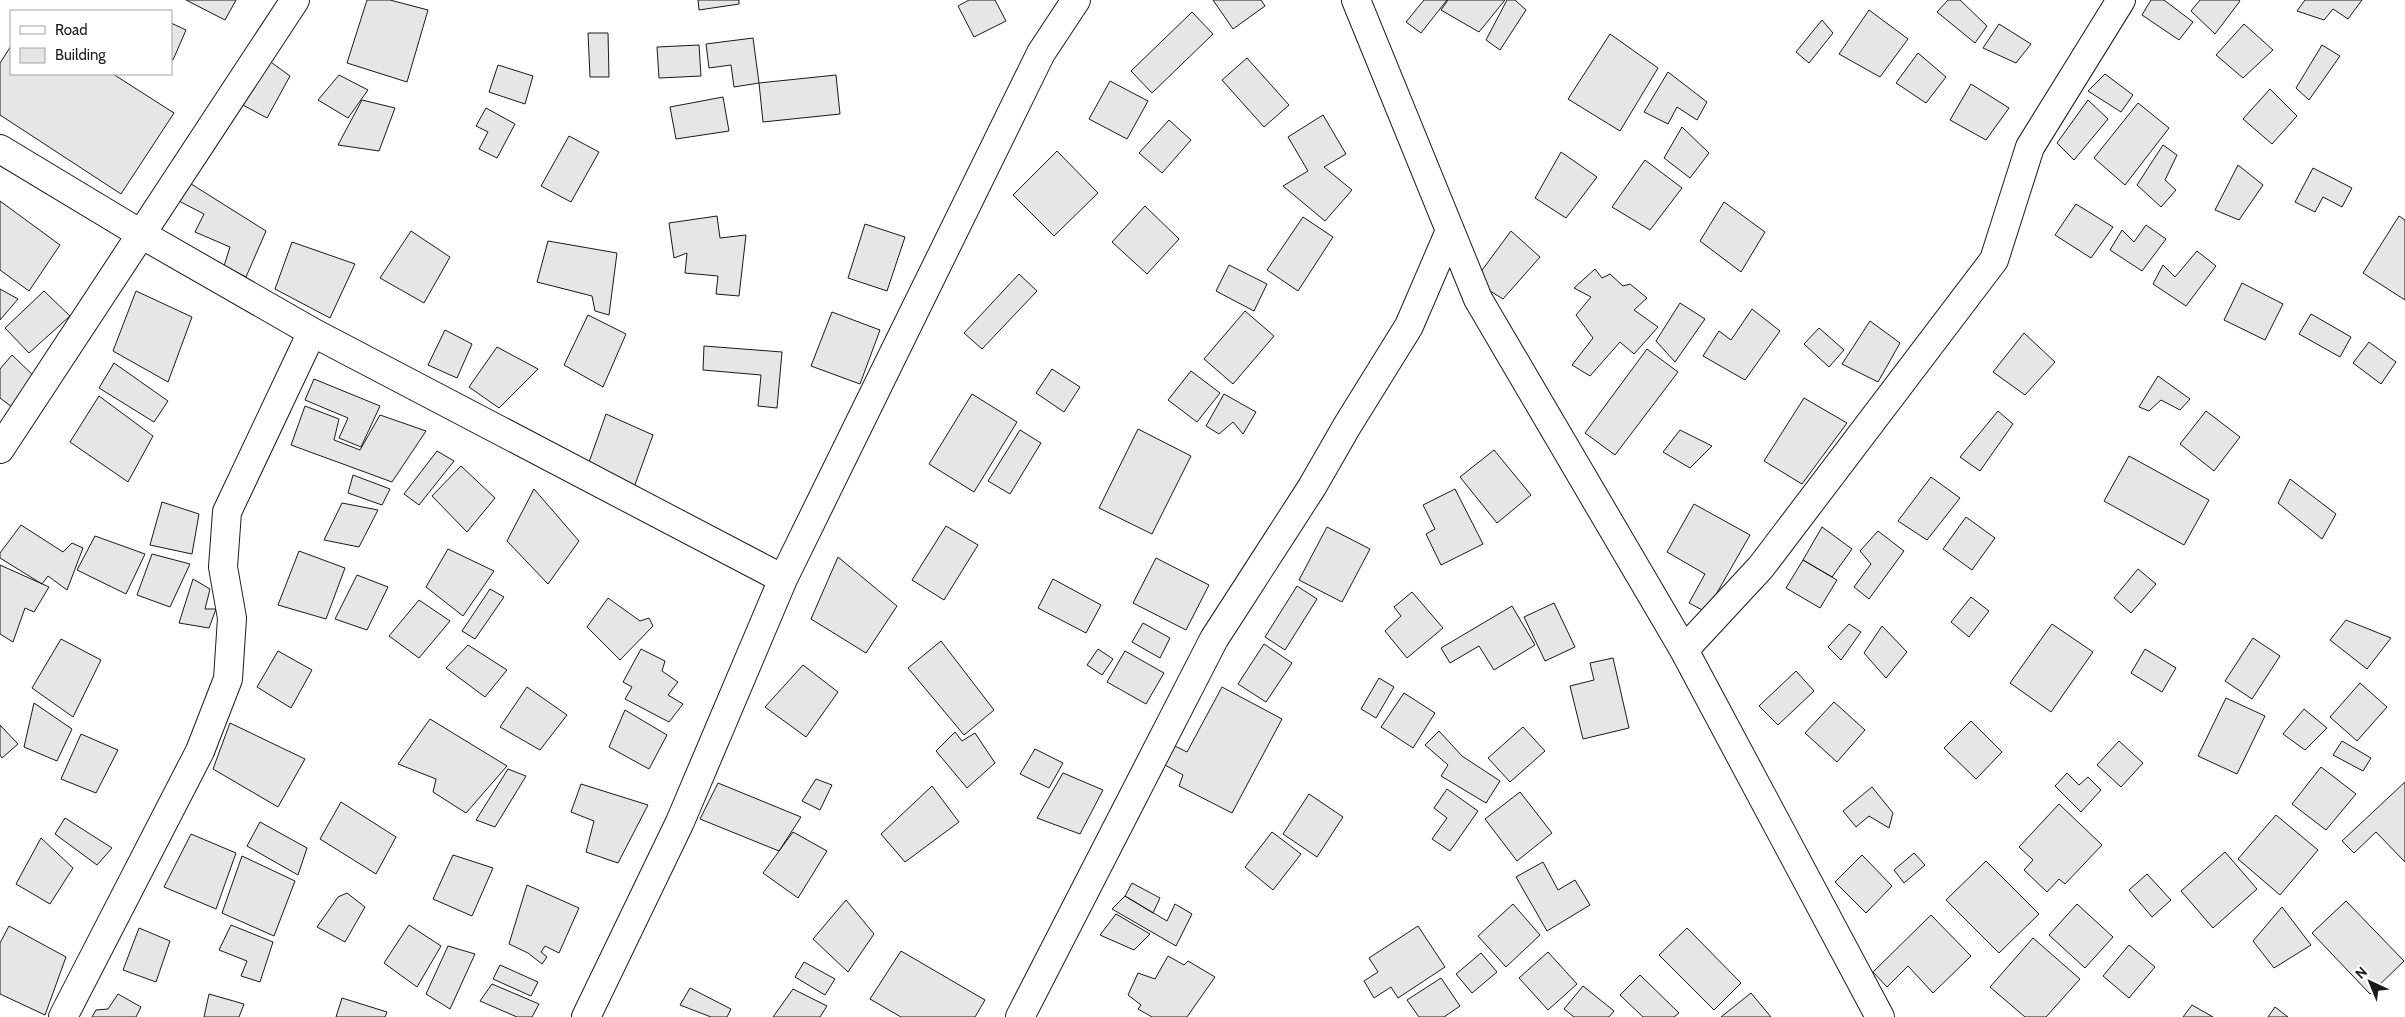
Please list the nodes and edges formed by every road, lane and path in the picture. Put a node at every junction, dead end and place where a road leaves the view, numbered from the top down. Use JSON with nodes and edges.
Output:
{"nodes":[{"id":1,"x":295,"y":0,"type":"edge"},
{"id":2,"x":1076,"y":0,"type":"edge"},
{"id":3,"x":1356,"y":0,"type":"edge"},
{"id":4,"x":2121,"y":0,"type":"edge"},
{"id":5,"x":0,"y":149,"type":"edge"},
{"id":6,"x":1449,"y":233,"type":"junction"},
{"id":7,"x":141,"y":234,"type":"junction"},
{"id":8,"x":312,"y":332,"type":"junction"},
{"id":9,"x":0,"y":450,"type":"edge"},
{"id":10,"x":783,"y":579,"type":"junction"},
{"id":11,"x":1684,"y":650,"type":"junction"},
{"id":12,"x":63,"y":1017,"type":"edge"},
{"id":13,"x":586,"y":1017,"type":"edge"},
{"id":14,"x":1020,"y":1017,"type":"edge"},
{"id":15,"x":1880,"y":1017,"type":"edge"}],
"edges":[{"from":1,"to":7,"type":"street"},
{"from":2,"to":10,"type":"street"},
{"from":3,"to":6,"type":"street"},
{"from":4,"to":11,"type":"street"},
{"from":5,"to":7,"type":"street"},
{"from":6,"to":11,"type":"street"},
{"from":6,"to":14,"type":"street"},
{"from":7,"to":8,"type":"street"},
{"from":7,"to":9,"type":"street"},
{"from":8,"to":10,"type":"street"},
{"from":8,"to":12,"type":"street"},
{"from":10,"to":13,"type":"street"},
{"from":11,"to":15,"type":"street"}]}
